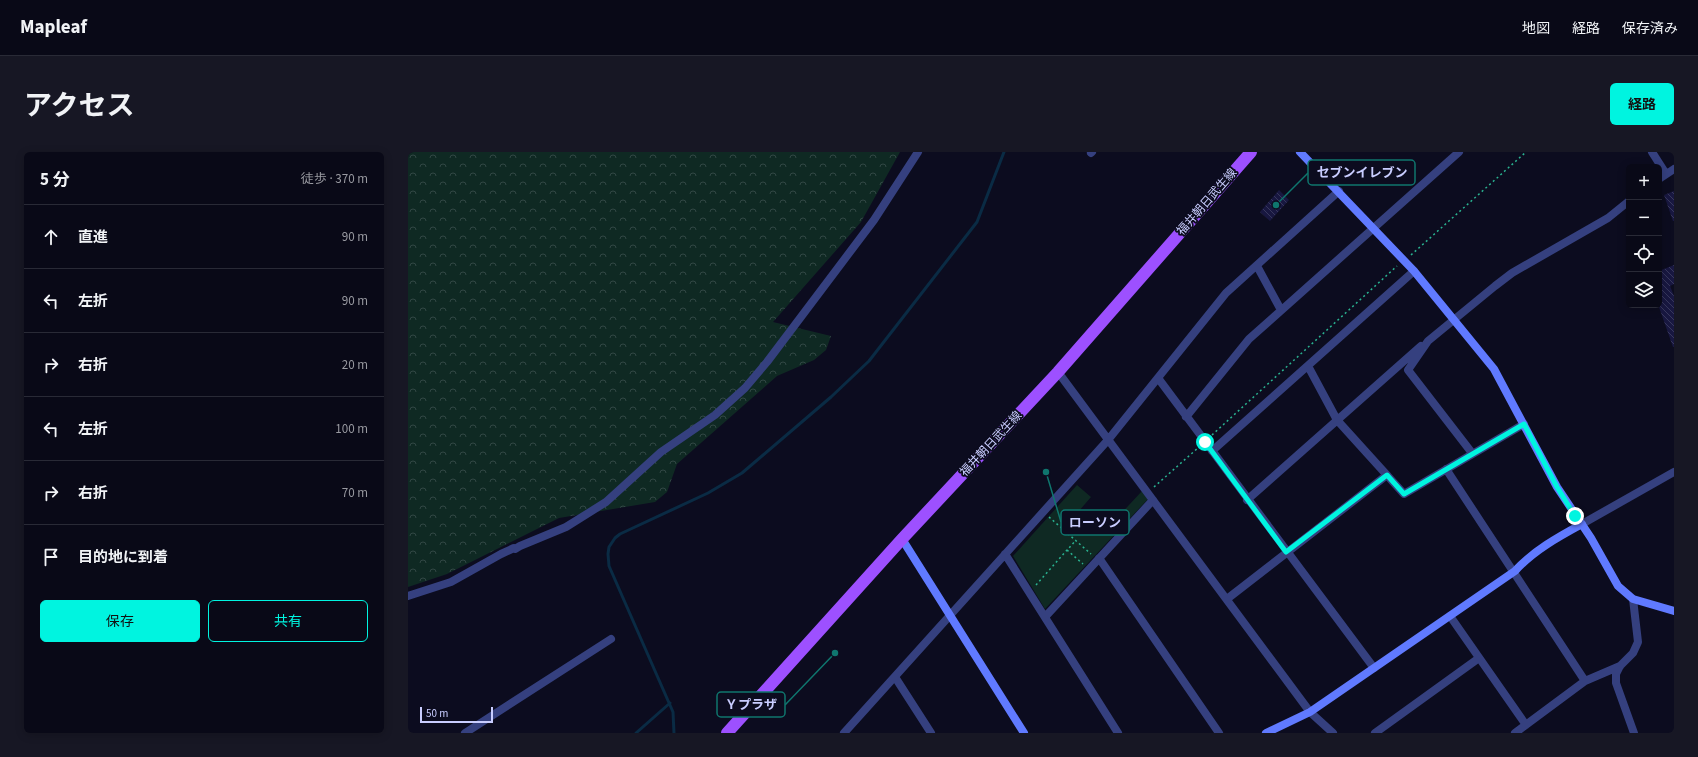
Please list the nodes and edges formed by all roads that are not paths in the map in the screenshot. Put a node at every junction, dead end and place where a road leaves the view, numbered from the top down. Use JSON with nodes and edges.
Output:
{"nodes":[{"id":1,"x":918,"y":152,"type":"edge"},
{"id":2,"x":1251,"y":152,"type":"edge"},
{"id":3,"x":1300,"y":152,"type":"edge"},
{"id":4,"x":1459,"y":152,"type":"edge"},
{"id":5,"x":1652,"y":152,"type":"edge"},
{"id":6,"x":1674,"y":169,"type":"edge"},
{"id":7,"x":1666,"y":174,"type":"junction"},
{"id":8,"x":1662,"y":177,"type":"edge"},
{"id":9,"x":1339,"y":191,"type":"junction"},
{"id":10,"x":1626,"y":203,"type":"edge"},
{"id":11,"x":1373,"y":227,"type":"junction"},
{"id":12,"x":1257,"y":266,"type":"junction"},
{"id":13,"x":1414,"y":271,"type":"junction"},
{"id":14,"x":1281,"y":310,"type":"junction"},
{"id":15,"x":1453,"y":319,"type":"junction"},
{"id":16,"x":1428,"y":341,"type":"junction"},
{"id":17,"x":1308,"y":366,"type":"junction"},
{"id":18,"x":1058,"y":372,"type":"junction"},
{"id":19,"x":1158,"y":378,"type":"junction"},
{"id":20,"x":1186,"y":417,"type":"junction"},
{"id":21,"x":1337,"y":420,"type":"junction"},
{"id":22,"x":1524,"y":424,"type":"junction"},
{"id":23,"x":1108,"y":440,"type":"junction"},
{"id":24,"x":1212,"y":451,"type":"junction"},
{"id":25,"x":1472,"y":453,"type":"junction"},
{"id":26,"x":1446,"y":469,"type":"junction"},
{"id":27,"x":1674,"y":472,"type":"edge"},
{"id":28,"x":1387,"y":475,"type":"junction"},
{"id":29,"x":1153,"y":500,"type":"junction"},
{"id":30,"x":1248,"y":500,"type":"junction"},
{"id":31,"x":1582,"y":524,"type":"junction"},
{"id":32,"x":902,"y":539,"type":"junction"},
{"id":33,"x":1286,"y":552,"type":"junction"},
{"id":34,"x":1005,"y":554,"type":"junction"},
{"id":35,"x":1100,"y":558,"type":"junction"},
{"id":36,"x":1515,"y":571,"type":"junction"},
{"id":37,"x":408,"y":596,"type":"edge"},
{"id":38,"x":1227,"y":599,"type":"junction"},
{"id":39,"x":1633,"y":599,"type":"junction"},
{"id":40,"x":1674,"y":611,"type":"edge"},
{"id":41,"x":950,"y":614,"type":"junction"},
{"id":42,"x":1450,"y":616,"type":"junction"},
{"id":43,"x":1045,"y":617,"type":"junction"},
{"id":44,"x":611,"y":639,"type":"dead end"},
{"id":45,"x":1479,"y":658,"type":"junction"},
{"id":46,"x":1620,"y":666,"type":"junction"},
{"id":47,"x":1374,"y":668,"type":"junction"},
{"id":48,"x":895,"y":677,"type":"junction"},
{"id":49,"x":1585,"y":681,"type":"junction"},
{"id":50,"x":1310,"y":712,"type":"junction"},
{"id":51,"x":1526,"y":725,"type":"junction"},
{"id":52,"x":465,"y":733,"type":"edge"},
{"id":53,"x":727,"y":733,"type":"edge"},
{"id":54,"x":844,"y":733,"type":"edge"},
{"id":55,"x":930,"y":733,"type":"edge"},
{"id":56,"x":1024,"y":733,"type":"edge"},
{"id":57,"x":1118,"y":733,"type":"edge"},
{"id":58,"x":1219,"y":733,"type":"edge"},
{"id":59,"x":1266,"y":733,"type":"edge"},
{"id":60,"x":1333,"y":733,"type":"edge"},
{"id":61,"x":1375,"y":733,"type":"edge"},
{"id":62,"x":1515,"y":733,"type":"edge"},
{"id":63,"x":1634,"y":733,"type":"edge"}],
"edges":[{"from":1,"to":37,"type":"street"},
{"from":2,"to":18,"type":"main road","name":"福井朝日武生線"},
{"from":3,"to":9,"type":"street"},
{"from":4,"to":11,"type":"street"},
{"from":5,"to":7,"type":"street"},
{"from":6,"to":7,"type":"street"},
{"from":7,"to":8,"type":"street"},
{"from":9,"to":11,"type":"street"},
{"from":9,"to":12,"type":"street"},
{"from":10,"to":15,"type":"street"},
{"from":11,"to":13,"type":"street"},
{"from":11,"to":14,"type":"street"},
{"from":12,"to":14,"type":"street"},
{"from":12,"to":19,"type":"street"},
{"from":13,"to":15,"type":"street"},
{"from":13,"to":17,"type":"street"},
{"from":14,"to":20,"type":"street"},
{"from":15,"to":16,"type":"street"},
{"from":15,"to":22,"type":"street"},
{"from":16,"to":21,"type":"street"},
{"from":16,"to":25,"type":"street"},
{"from":17,"to":21,"type":"street"},
{"from":17,"to":24,"type":"street"},
{"from":18,"to":23,"type":"street"},
{"from":18,"to":32,"type":"main road","name":"福井朝日武生線"},
{"from":19,"to":20,"type":"street"},
{"from":19,"to":23,"type":"street"},
{"from":20,"to":24,"type":"street"},
{"from":21,"to":28,"type":"street"},
{"from":21,"to":30,"type":"street"},
{"from":22,"to":25,"type":"street"},
{"from":22,"to":31,"type":"street"},
{"from":23,"to":29,"type":"street"},
{"from":23,"to":34,"type":"street"},
{"from":24,"to":30,"type":"street"},
{"from":25,"to":26,"type":"street"},
{"from":26,"to":28,"type":"street"},
{"from":26,"to":36,"type":"street"},
{"from":27,"to":31,"type":"street"},
{"from":28,"to":33,"type":"street"},
{"from":29,"to":35,"type":"street"},
{"from":29,"to":38,"type":"street"},
{"from":30,"to":33,"type":"street"},
{"from":31,"to":36,"type":"street"},
{"from":31,"to":39,"type":"street"},
{"from":32,"to":41,"type":"street"},
{"from":32,"to":53,"type":"main road","name":"福井朝日武生線"},
{"from":33,"to":38,"type":"street"},
{"from":33,"to":47,"type":"street"},
{"from":34,"to":41,"type":"street"},
{"from":34,"to":43,"type":"street"},
{"from":35,"to":43,"type":"street"},
{"from":35,"to":58,"type":"street"},
{"from":36,"to":42,"type":"street"},
{"from":36,"to":49,"type":"street"},
{"from":38,"to":50,"type":"street"},
{"from":39,"to":40,"type":"street"},
{"from":39,"to":46,"type":"street"},
{"from":41,"to":48,"type":"street"},
{"from":41,"to":56,"type":"street"},
{"from":42,"to":45,"type":"street"},
{"from":42,"to":47,"type":"street"},
{"from":43,"to":57,"type":"street"},
{"from":44,"to":52,"type":"street"},
{"from":45,"to":51,"type":"street"},
{"from":45,"to":61,"type":"street"},
{"from":46,"to":49,"type":"street"},
{"from":46,"to":63,"type":"street"},
{"from":47,"to":50,"type":"street"},
{"from":48,"to":54,"type":"street"},
{"from":48,"to":55,"type":"street"},
{"from":49,"to":51,"type":"street"},
{"from":50,"to":59,"type":"street"},
{"from":50,"to":60,"type":"street"},
{"from":51,"to":62,"type":"street"}]}
